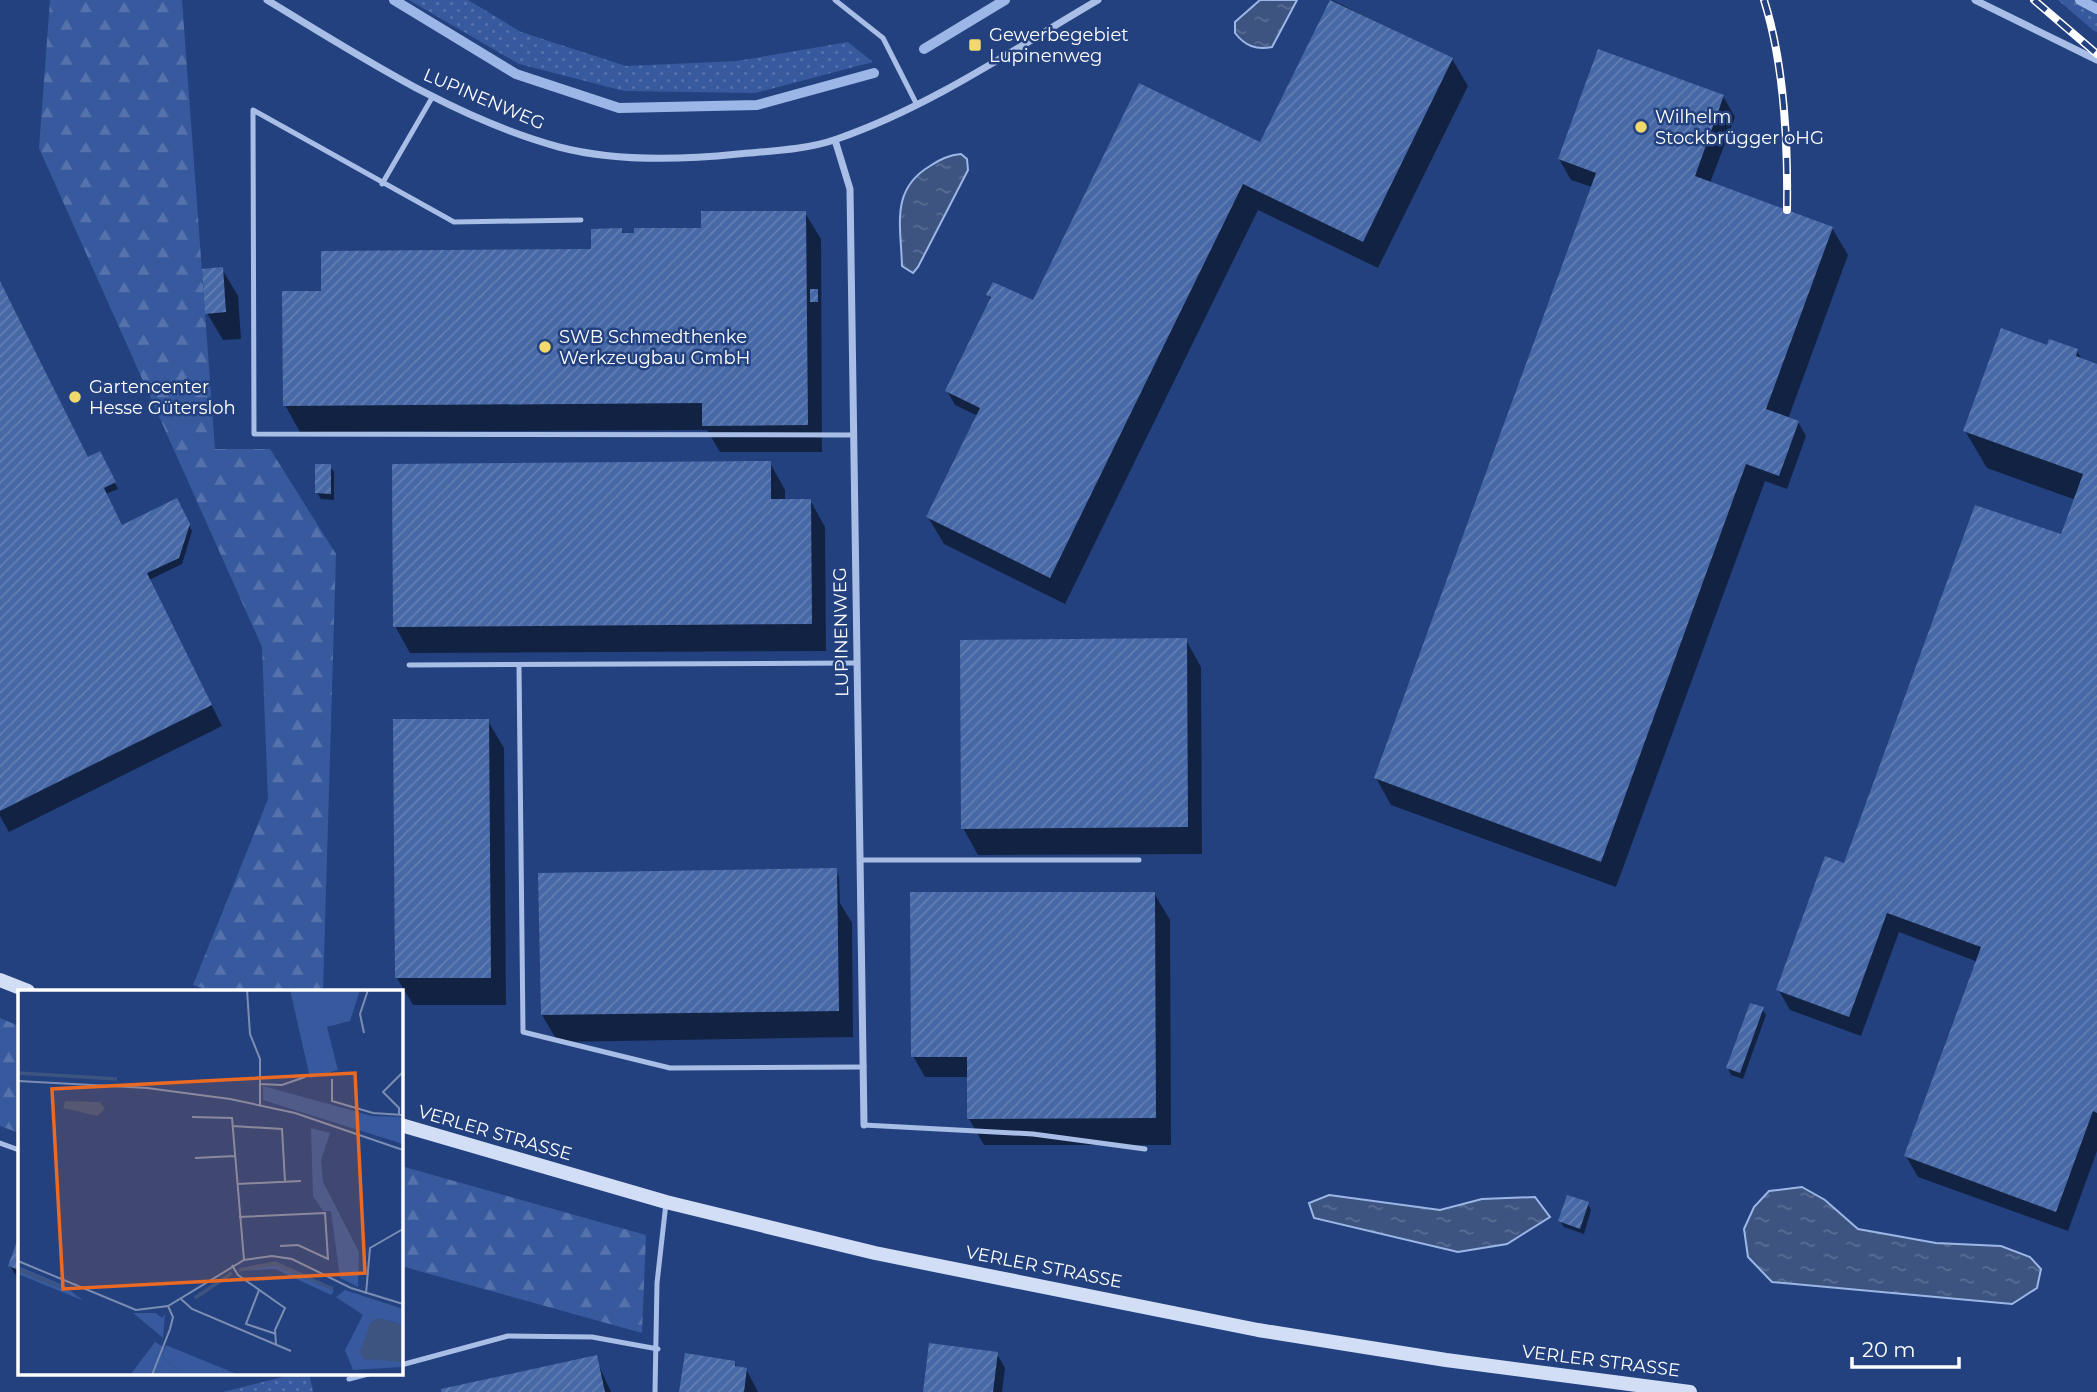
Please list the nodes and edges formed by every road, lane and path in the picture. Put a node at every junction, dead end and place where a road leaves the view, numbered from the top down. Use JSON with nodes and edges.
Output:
{"nodes":[{"id":1,"x":267,"y":0,"type":"edge"},
{"id":2,"x":835,"y":0,"type":"edge"},
{"id":3,"x":1098,"y":0,"type":"edge"},
{"id":4,"x":1975,"y":0,"type":"edge"},
{"id":5,"x":2097,"y":60,"type":"edge"},
{"id":6,"x":433,"y":96,"type":"junction"},
{"id":7,"x":917,"y":105,"type":"junction"},
{"id":8,"x":835,"y":140,"type":"junction"},
{"id":9,"x":382,"y":184,"type":"junction"},
{"id":10,"x":582,"y":220,"type":"dead end"},
{"id":11,"x":853,"y":435,"type":"junction"},
{"id":12,"x":857,"y":663,"type":"junction"},
{"id":13,"x":409,"y":665,"type":"dead end"},
{"id":14,"x":519,"y":666,"type":"junction"},
{"id":15,"x":860,"y":860,"type":"junction"},
{"id":16,"x":1139,"y":860,"type":"dead end"},
{"id":17,"x":0,"y":980,"type":"edge"},
{"id":18,"x":25,"y":990,"type":"edge"},
{"id":19,"x":864,"y":1067,"type":"junction"},
{"id":20,"x":402,"y":1125,"type":"edge"},
{"id":21,"x":864,"y":1125,"type":"joint"},
{"id":22,"x":0,"y":1143,"type":"edge"},
{"id":23,"x":1145,"y":1149,"type":"dead end"},
{"id":24,"x":18,"y":1150,"type":"edge"},
{"id":25,"x":666,"y":1202,"type":"junction"},
{"id":26,"x":658,"y":1349,"type":"junction"},
{"id":27,"x":402,"y":1365,"type":"edge"},
{"id":28,"x":368,"y":1374,"type":"edge"},
{"id":29,"x":349,"y":1379,"type":"dead end"},
{"id":30,"x":655,"y":1392,"type":"edge"},
{"id":31,"x":1690,"y":1392,"type":"edge"}],
"edges":[{"from":1,"to":6,"type":"street","name":"LUPINENWEG"},
{"from":2,"to":7,"type":"lane"},
{"from":3,"to":7,"type":"street","name":"LUPINENWEG"},
{"from":4,"to":5,"type":"street"},
{"from":6,"to":8,"type":"street","name":"LUPINENWEG"},
{"from":6,"to":9,"type":"lane"},
{"from":7,"to":8,"type":"street","name":"LUPINENWEG"},
{"from":8,"to":11,"type":"street","name":"LUPINENWEG"},
{"from":9,"to":10,"type":"lane"},
{"from":9,"to":11,"type":"lane"},
{"from":11,"to":12,"type":"street","name":"LUPINENWEG"},
{"from":12,"to":14,"type":"lane"},
{"from":12,"to":15,"type":"street","name":"LUPINENWEG"},
{"from":13,"to":14,"type":"lane"},
{"from":14,"to":19,"type":"lane"},
{"from":15,"to":16,"type":"lane"},
{"from":15,"to":19,"type":"street","name":"LUPINENWEG"},
{"from":17,"to":18,"type":"main road"},
{"from":19,"to":21,"type":"street","name":"LUPINENWEG"},
{"from":20,"to":25,"type":"main road","name":"VERLER STRASSE"},
{"from":21,"to":23,"type":"lane"},
{"from":22,"to":24,"type":"lane"},
{"from":25,"to":26,"type":"lane"},
{"from":25,"to":31,"type":"main road","name":"VERLER STRASSE"},
{"from":26,"to":27,"type":"lane"},
{"from":26,"to":30,"type":"lane"},
{"from":28,"to":29,"type":"lane"}]}
